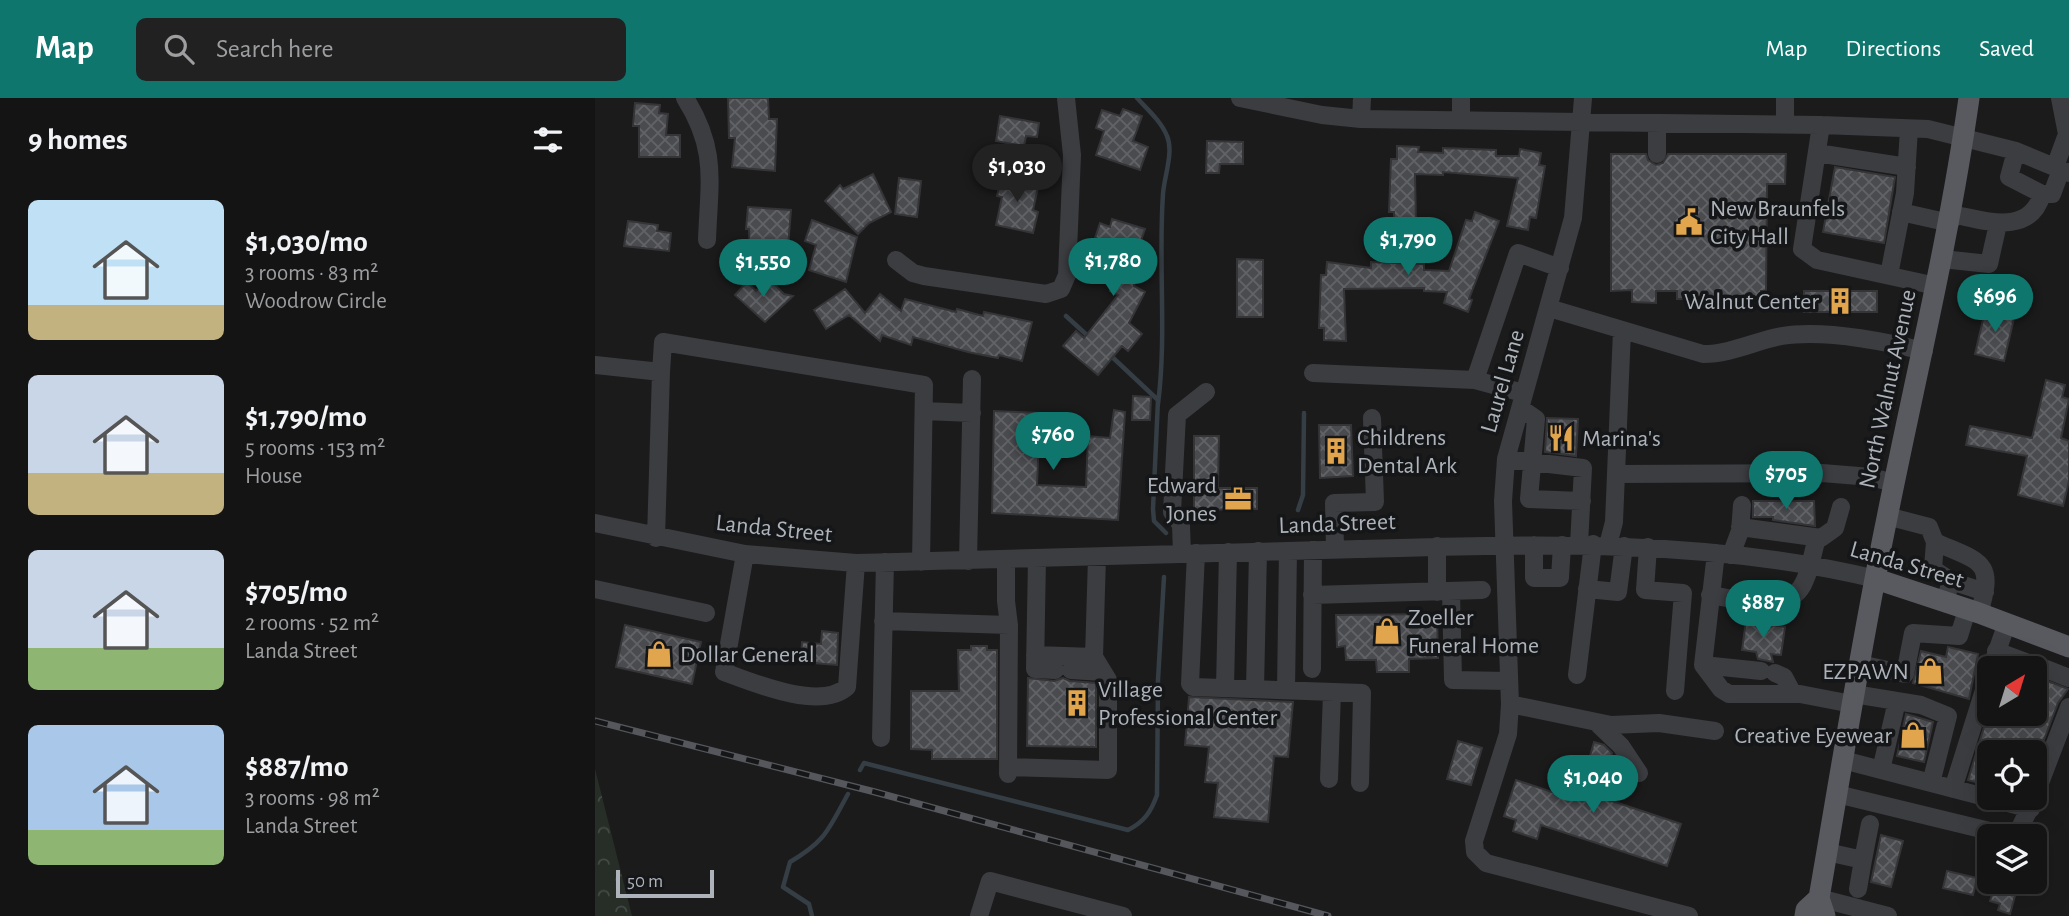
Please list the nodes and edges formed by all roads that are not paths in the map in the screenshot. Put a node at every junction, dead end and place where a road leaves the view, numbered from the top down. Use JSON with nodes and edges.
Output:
{"nodes":[{"id":1,"x":685,"y":98,"type":"edge"},
{"id":2,"x":1066,"y":98,"type":"edge"},
{"id":3,"x":1240,"y":98,"type":"edge"},
{"id":4,"x":1362,"y":98,"type":"edge"},
{"id":5,"x":1461,"y":98,"type":"edge"},
{"id":6,"x":1583,"y":98,"type":"edge"},
{"id":7,"x":1785,"y":98,"type":"edge"},
{"id":8,"x":1969,"y":98,"type":"edge"},
{"id":9,"x":2069,"y":101,"type":"edge"},
{"id":10,"x":1361,"y":119,"type":"junction"},
{"id":11,"x":1461,"y":120,"type":"junction"},
{"id":12,"x":1582,"y":123,"type":"junction"},
{"id":13,"x":1657,"y":124,"type":"junction"},
{"id":14,"x":1785,"y":124,"type":"junction"},
{"id":15,"x":1821,"y":125,"type":"junction"},
{"id":16,"x":1909,"y":129,"type":"junction"},
{"id":17,"x":1963,"y":137,"type":"junction"},
{"id":18,"x":2016,"y":151,"type":"junction"},
{"id":19,"x":1817,"y":153,"type":"junction"},
{"id":20,"x":1657,"y":154,"type":"dead end"},
{"id":21,"x":1907,"y":167,"type":"junction"},
{"id":22,"x":2062,"y":170,"type":"edge"},
{"id":23,"x":2054,"y":196,"type":"edge"},
{"id":24,"x":1901,"y":212,"type":"junction"},
{"id":25,"x":1950,"y":219,"type":"junction"},
{"id":26,"x":1997,"y":224,"type":"junction"},
{"id":27,"x":707,"y":240,"type":"dead end"},
{"id":28,"x":1942,"y":258,"type":"junction"},
{"id":29,"x":896,"y":260,"type":"dead end"},
{"id":30,"x":1560,"y":268,"type":"junction"},
{"id":31,"x":1889,"y":275,"type":"junction"},
{"id":32,"x":1936,"y":286,"type":"junction"},
{"id":33,"x":1549,"y":308,"type":"junction"},
{"id":34,"x":1622,"y":330,"type":"junction"},
{"id":35,"x":1924,"y":351,"type":"junction"},
{"id":36,"x":595,"y":365,"type":"edge"},
{"id":37,"x":661,"y":372,"type":"junction"},
{"id":38,"x":1313,"y":373,"type":"dead end"},
{"id":39,"x":972,"y":379,"type":"dead end"},
{"id":40,"x":1475,"y":380,"type":"junction"},
{"id":41,"x":1206,"y":392,"type":"dead end"},
{"id":42,"x":1521,"y":400,"type":"junction"},
{"id":43,"x":923,"y":411,"type":"junction"},
{"id":44,"x":972,"y":413,"type":"junction"},
{"id":45,"x":1372,"y":418,"type":"dead end"},
{"id":46,"x":1506,"y":459,"type":"junction"},
{"id":47,"x":1530,"y":463,"type":"junction"},
{"id":48,"x":1616,"y":474,"type":"junction"},
{"id":49,"x":1894,"y":483,"type":"junction"},
{"id":50,"x":1582,"y":501,"type":"junction"},
{"id":51,"x":1742,"y":505,"type":"dead end"},
{"id":52,"x":1841,"y":507,"type":"dead end"},
{"id":53,"x":1887,"y":516,"type":"junction"},
{"id":54,"x":595,"y":523,"type":"edge"},
{"id":55,"x":1741,"y":527,"type":"junction"},
{"id":56,"x":1777,"y":532,"type":"junction"},
{"id":57,"x":1818,"y":537,"type":"junction"},
{"id":58,"x":656,"y":538,"type":"junction"},
{"id":59,"x":1935,"y":542,"type":"junction"},
{"id":60,"x":1507,"y":545,"type":"junction"},
{"id":61,"x":1534,"y":545,"type":"junction"},
{"id":62,"x":1593,"y":545,"type":"junction"},
{"id":63,"x":1437,"y":547,"type":"junction"},
{"id":64,"x":1648,"y":547,"type":"junction"},
{"id":65,"x":1335,"y":549,"type":"junction"},
{"id":66,"x":1313,"y":550,"type":"junction"},
{"id":67,"x":1258,"y":551,"type":"junction"},
{"id":68,"x":1288,"y":551,"type":"junction"},
{"id":69,"x":1228,"y":552,"type":"junction"},
{"id":70,"x":745,"y":554,"type":"junction"},
{"id":71,"x":1189,"y":554,"type":"junction"},
{"id":72,"x":1724,"y":554,"type":"junction"},
{"id":73,"x":1097,"y":557,"type":"junction"},
{"id":74,"x":1037,"y":559,"type":"junction"},
{"id":75,"x":1006,"y":560,"type":"junction"},
{"id":76,"x":968,"y":561,"type":"junction"},
{"id":77,"x":1771,"y":561,"type":"junction"},
{"id":78,"x":885,"y":562,"type":"junction"},
{"id":79,"x":921,"y":562,"type":"junction"},
{"id":80,"x":856,"y":563,"type":"junction"},
{"id":81,"x":1809,"y":566,"type":"junction"},
{"id":82,"x":1876,"y":579,"type":"junction"},
{"id":83,"x":1951,"y":581,"type":"junction"},
{"id":84,"x":595,"y":589,"type":"edge"},
{"id":85,"x":1587,"y":589,"type":"junction"},
{"id":86,"x":1482,"y":590,"type":"dead end"},
{"id":87,"x":1444,"y":592,"type":"junction"},
{"id":88,"x":1985,"y":592,"type":"junction"},
{"id":89,"x":1710,"y":595,"type":"junction"},
{"id":90,"x":1312,"y":596,"type":"junction"},
{"id":91,"x":1945,"y":601,"type":"junction"},
{"id":92,"x":1973,"y":611,"type":"junction"},
{"id":93,"x":706,"y":613,"type":"dead end"},
{"id":94,"x":883,"y":621,"type":"junction"},
{"id":95,"x":2007,"y":623,"type":"junction"},
{"id":96,"x":1009,"y":625,"type":"junction"},
{"id":97,"x":2069,"y":647,"type":"edge"},
{"id":98,"x":1035,"y":655,"type":"junction"},
{"id":99,"x":1995,"y":656,"type":"edge"},
{"id":100,"x":1099,"y":664,"type":"junction"},
{"id":101,"x":1860,"y":664,"type":"junction"},
{"id":102,"x":1703,"y":666,"type":"junction"},
{"id":103,"x":1312,"y":669,"type":"dead end"},
{"id":104,"x":2047,"y":670,"type":"edge"},
{"id":105,"x":1577,"y":675,"type":"dead end"},
{"id":106,"x":2069,"y":678,"type":"edge"},
{"id":107,"x":1508,"y":681,"type":"junction"},
{"id":108,"x":1225,"y":688,"type":"junction"},
{"id":109,"x":1255,"y":689,"type":"junction"},
{"id":110,"x":1286,"y":690,"type":"junction"},
{"id":111,"x":1675,"y":691,"type":"dead end"},
{"id":112,"x":1332,"y":692,"type":"junction"},
{"id":113,"x":1793,"y":694,"type":"junction"},
{"id":114,"x":1853,"y":699,"type":"junction"},
{"id":115,"x":1897,"y":701,"type":"junction"},
{"id":116,"x":1510,"y":704,"type":"junction"},
{"id":117,"x":2069,"y":707,"type":"edge"},
{"id":118,"x":1977,"y":712,"type":"edge"},
{"id":119,"x":1598,"y":723,"type":"junction"},
{"id":120,"x":1715,"y":731,"type":"dead end"},
{"id":121,"x":881,"y":738,"type":"dead end"},
{"id":122,"x":1843,"y":760,"type":"junction"},
{"id":123,"x":2047,"y":764,"type":"edge"},
{"id":124,"x":1881,"y":770,"type":"junction"},
{"id":125,"x":1639,"y":773,"type":"dead end"},
{"id":126,"x":1329,"y":779,"type":"dead end"},
{"id":127,"x":1360,"y":783,"type":"dead end"},
{"id":128,"x":1931,"y":783,"type":"junction"},
{"id":129,"x":1953,"y":789,"type":"junction"},
{"id":130,"x":1977,"y":793,"type":"edge"},
{"id":131,"x":1837,"y":794,"type":"junction"},
{"id":132,"x":1870,"y":824,"type":"dead end"},
{"id":133,"x":1977,"y":828,"type":"edge"},
{"id":134,"x":1827,"y":852,"type":"junction"},
{"id":135,"x":1863,"y":860,"type":"junction"},
{"id":136,"x":1858,"y":889,"type":"dead end"},
{"id":137,"x":1822,"y":907,"type":"edge"},
{"id":138,"x":979,"y":916,"type":"edge"},
{"id":139,"x":1123,"y":916,"type":"edge"},
{"id":140,"x":1689,"y":916,"type":"edge"},
{"id":141,"x":1805,"y":916,"type":"edge"},
{"id":142,"x":1888,"y":916,"type":"edge"}],
"edges":[{"from":1,"to":27,"type":"street"},
{"from":2,"to":29,"type":"street"},
{"from":3,"to":10,"type":"street"},
{"from":4,"to":10,"type":"street"},
{"from":5,"to":11,"type":"street"},
{"from":6,"to":12,"type":"street","name":"Laurel Lane"},
{"from":7,"to":14,"type":"street"},
{"from":8,"to":17,"type":"main road","name":"North Walnut Avenue"},
{"from":9,"to":22,"type":"street"},
{"from":10,"to":11,"type":"street"},
{"from":11,"to":12,"type":"street"},
{"from":12,"to":13,"type":"street"},
{"from":12,"to":30,"type":"street","name":"Laurel Lane"},
{"from":13,"to":14,"type":"street"},
{"from":13,"to":20,"type":"street"},
{"from":14,"to":15,"type":"street"},
{"from":15,"to":16,"type":"street"},
{"from":15,"to":19,"type":"street"},
{"from":16,"to":17,"type":"street"},
{"from":16,"to":21,"type":"street"},
{"from":17,"to":18,"type":"street"},
{"from":17,"to":25,"type":"main road","name":"North Walnut Avenue"},
{"from":18,"to":22,"type":"street"},
{"from":18,"to":23,"type":"street"},
{"from":19,"to":21,"type":"street"},
{"from":19,"to":31,"type":"street"},
{"from":21,"to":24,"type":"street"},
{"from":22,"to":23,"type":"street"},
{"from":23,"to":26,"type":"street"},
{"from":24,"to":25,"type":"street"},
{"from":24,"to":31,"type":"street"},
{"from":25,"to":26,"type":"street"},
{"from":25,"to":28,"type":"main road","name":"North Walnut Avenue"},
{"from":26,"to":28,"type":"street"},
{"from":28,"to":32,"type":"main road","name":"North Walnut Avenue"},
{"from":30,"to":33,"type":"street","name":"Laurel Lane"},
{"from":30,"to":40,"type":"street"},
{"from":31,"to":32,"type":"street"},
{"from":32,"to":35,"type":"main road","name":"North Walnut Avenue"},
{"from":33,"to":34,"type":"street"},
{"from":33,"to":42,"type":"street","name":"Laurel Lane"},
{"from":34,"to":35,"type":"street"},
{"from":34,"to":48,"type":"street"},
{"from":35,"to":49,"type":"main road","name":"North Walnut Avenue"},
{"from":36,"to":37,"type":"street"},
{"from":37,"to":43,"type":"street"},
{"from":37,"to":58,"type":"street"},
{"from":38,"to":40,"type":"street"},
{"from":39,"to":44,"type":"street"},
{"from":40,"to":42,"type":"street"},
{"from":41,"to":71,"type":"street"},
{"from":42,"to":46,"type":"street","name":"Laurel Lane"},
{"from":42,"to":47,"type":"street"},
{"from":43,"to":44,"type":"street"},
{"from":43,"to":79,"type":"street"},
{"from":44,"to":76,"type":"street"},
{"from":45,"to":65,"type":"street"},
{"from":46,"to":47,"type":"street"},
{"from":46,"to":60,"type":"street","name":"Laurel Lane"},
{"from":47,"to":50,"type":"street"},
{"from":47,"to":50,"type":"street"},
{"from":48,"to":49,"type":"street"},
{"from":48,"to":62,"type":"street"},
{"from":49,"to":53,"type":"main road","name":"North Walnut Avenue"},
{"from":50,"to":62,"type":"street"},
{"from":51,"to":55,"type":"street"},
{"from":52,"to":57,"type":"street"},
{"from":53,"to":59,"type":"street"},
{"from":53,"to":82,"type":"main road","name":"North Walnut Avenue"},
{"from":54,"to":58,"type":"street","name":"Landa Street"},
{"from":55,"to":56,"type":"street"},
{"from":55,"to":72,"type":"street"},
{"from":56,"to":57,"type":"street"},
{"from":56,"to":77,"type":"street"},
{"from":57,"to":81,"type":"street"},
{"from":58,"to":70,"type":"street","name":"Landa Street"},
{"from":59,"to":83,"type":"street"},
{"from":59,"to":88,"type":"street"},
{"from":60,"to":61,"type":"street","name":"Landa Street"},
{"from":60,"to":63,"type":"street","name":"Landa Street"},
{"from":60,"to":107,"type":"street","name":"Laurel Lane"},
{"from":61,"to":62,"type":"street","name":"Landa Street"},
{"from":61,"to":62,"type":"street"},
{"from":62,"to":64,"type":"street","name":"Landa Street"},
{"from":62,"to":85,"type":"street"},
{"from":62,"to":85,"type":"street"},
{"from":63,"to":65,"type":"street","name":"Landa Street"},
{"from":63,"to":87,"type":"street"},
{"from":64,"to":72,"type":"street","name":"Landa Street"},
{"from":64,"to":111,"type":"street"},
{"from":65,"to":66,"type":"street","name":"Landa Street"},
{"from":66,"to":68,"type":"street","name":"Landa Street"},
{"from":66,"to":90,"type":"street"},
{"from":67,"to":68,"type":"street","name":"Landa Street"},
{"from":67,"to":69,"type":"street","name":"Landa Street"},
{"from":67,"to":109,"type":"street"},
{"from":68,"to":110,"type":"street"},
{"from":69,"to":71,"type":"street","name":"Landa Street"},
{"from":69,"to":108,"type":"street"},
{"from":70,"to":80,"type":"street","name":"Landa Street"},
{"from":70,"to":80,"type":"street"},
{"from":71,"to":73,"type":"street","name":"Landa Street"},
{"from":71,"to":108,"type":"street"},
{"from":72,"to":77,"type":"street","name":"Landa Street"},
{"from":72,"to":89,"type":"street"},
{"from":73,"to":74,"type":"street","name":"Landa Street"},
{"from":73,"to":100,"type":"street"},
{"from":74,"to":75,"type":"street","name":"Landa Street"},
{"from":74,"to":98,"type":"street"},
{"from":75,"to":76,"type":"street","name":"Landa Street"},
{"from":75,"to":96,"type":"street"},
{"from":76,"to":79,"type":"street","name":"Landa Street"},
{"from":77,"to":81,"type":"street","name":"Landa Street"},
{"from":78,"to":79,"type":"street","name":"Landa Street"},
{"from":78,"to":80,"type":"street","name":"Landa Street"},
{"from":78,"to":94,"type":"street"},
{"from":81,"to":82,"type":"street","name":"Landa Street"},
{"from":81,"to":89,"type":"street"},
{"from":82,"to":91,"type":"main road","name":"Landa Street"},
{"from":82,"to":101,"type":"main road","name":"North Walnut Avenue"},
{"from":83,"to":88,"type":"street"},
{"from":83,"to":91,"type":"street"},
{"from":84,"to":93,"type":"street"},
{"from":85,"to":105,"type":"street"},
{"from":86,"to":87,"type":"street"},
{"from":87,"to":90,"type":"street"},
{"from":87,"to":107,"type":"street"},
{"from":88,"to":92,"type":"street"},
{"from":89,"to":102,"type":"street"},
{"from":90,"to":103,"type":"street"},
{"from":91,"to":92,"type":"main road","name":"Landa Street"},
{"from":92,"to":95,"type":"main road","name":"Landa Street"},
{"from":92,"to":101,"type":"street"},
{"from":94,"to":96,"type":"street"},
{"from":94,"to":121,"type":"street"},
{"from":95,"to":97,"type":"main road","name":"Landa Street"},
{"from":95,"to":99,"type":"street"},
{"from":96,"to":100,"type":"street"},
{"from":98,"to":100,"type":"street"},
{"from":98,"to":100,"type":"street"},
{"from":101,"to":114,"type":"main road","name":"North Walnut Avenue"},
{"from":102,"to":113,"type":"street"},
{"from":102,"to":113,"type":"street"},
{"from":104,"to":106,"type":"street"},
{"from":107,"to":116,"type":"street","name":"Laurel Lane"},
{"from":108,"to":109,"type":"street"},
{"from":109,"to":110,"type":"street"},
{"from":110,"to":112,"type":"street"},
{"from":112,"to":126,"type":"street"},
{"from":112,"to":127,"type":"street"},
{"from":113,"to":114,"type":"street"},
{"from":114,"to":115,"type":"street"},
{"from":114,"to":122,"type":"main road","name":"North Walnut Avenue"},
{"from":115,"to":124,"type":"street"},
{"from":115,"to":128,"type":"street"},
{"from":116,"to":119,"type":"street"},
{"from":116,"to":140,"type":"street","name":"Laurel Lane"},
{"from":117,"to":123,"type":"street"},
{"from":118,"to":129,"type":"street"},
{"from":119,"to":120,"type":"street"},
{"from":119,"to":125,"type":"street"},
{"from":122,"to":124,"type":"street"},
{"from":122,"to":131,"type":"main road","name":"North Walnut Avenue"},
{"from":124,"to":128,"type":"street"},
{"from":128,"to":129,"type":"street"},
{"from":129,"to":130,"type":"street"},
{"from":131,"to":133,"type":"street"},
{"from":131,"to":134,"type":"main road","name":"North Walnut Avenue"},
{"from":132,"to":135,"type":"street"},
{"from":134,"to":135,"type":"street"},
{"from":134,"to":137,"type":"main road","name":"North Walnut Avenue"},
{"from":135,"to":136,"type":"street"},
{"from":137,"to":141,"type":"main road","name":"North Walnut Avenue"},
{"from":137,"to":142,"type":"street"},
{"from":138,"to":139,"type":"street"}]}
